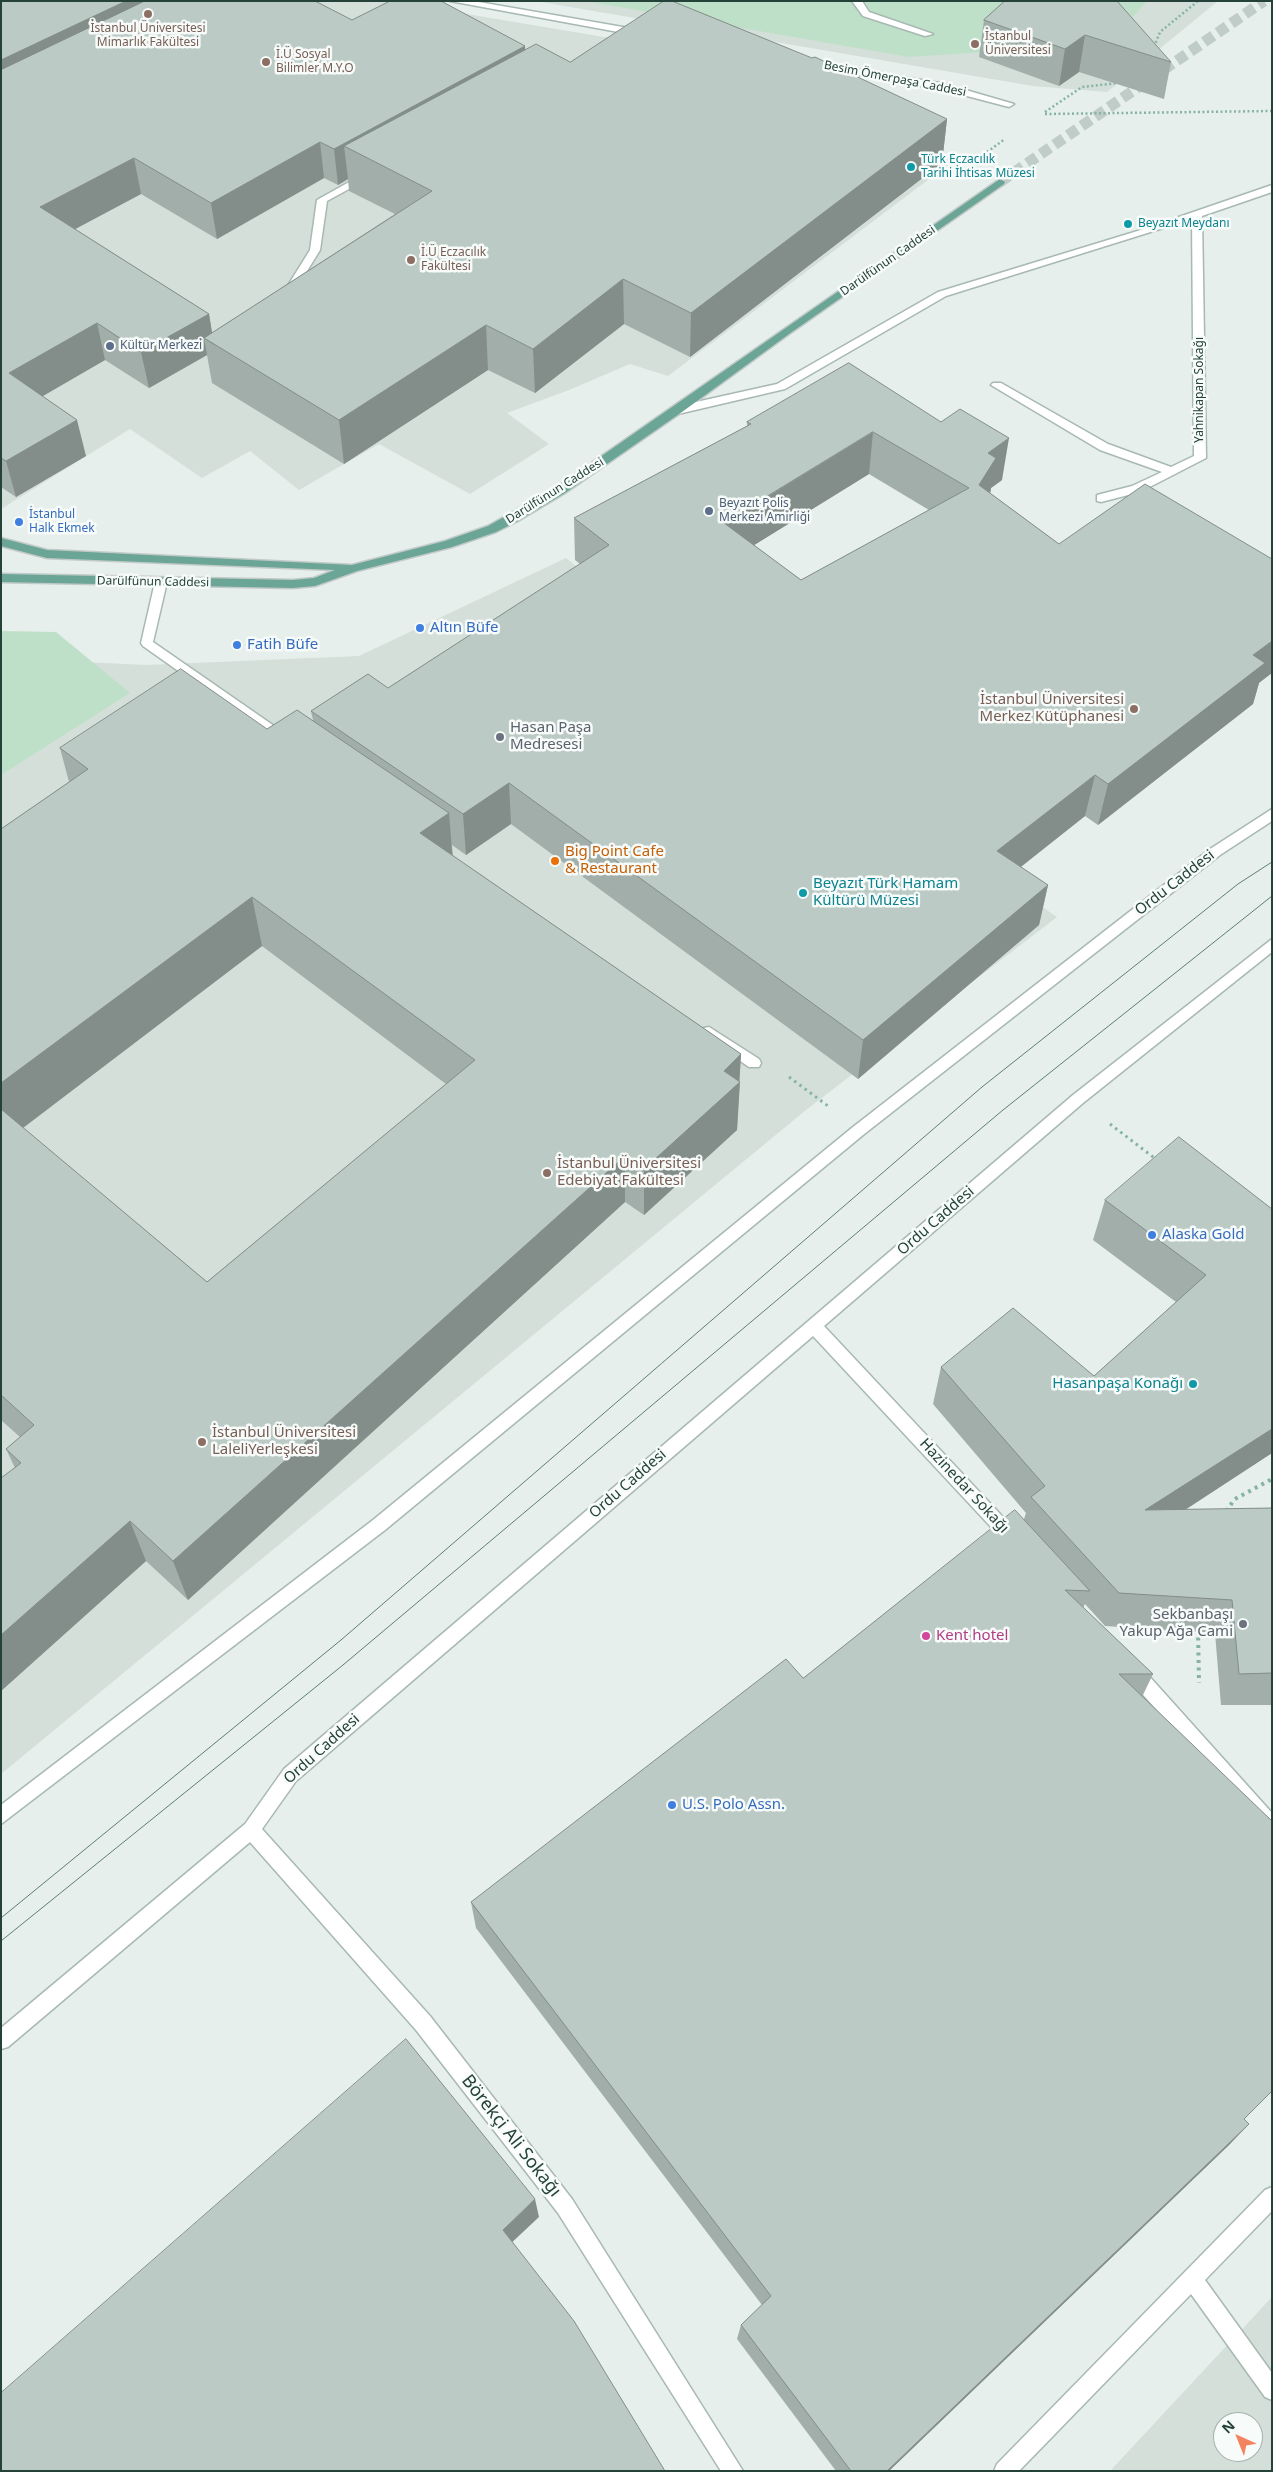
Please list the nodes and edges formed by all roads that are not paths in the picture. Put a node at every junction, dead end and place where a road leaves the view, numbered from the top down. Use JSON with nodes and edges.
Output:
{"nodes":[{"id":1,"x":455,"y":1,"type":"edge"},
{"id":2,"x":858,"y":1,"type":"edge"},
{"id":3,"x":629,"y":32,"type":"junction"},
{"id":4,"x":928,"y":34,"type":"dead end"},
{"id":5,"x":654,"y":36,"type":"edge"},
{"id":6,"x":612,"y":41,"type":"edge"},
{"id":7,"x":810,"y":64,"type":"edge"},
{"id":8,"x":1009,"y":104,"type":"dead end"},
{"id":9,"x":375,"y":171,"type":"edge"},
{"id":10,"x":1000,"y":182,"type":"tunnel mouth"},
{"id":11,"x":1272,"y":188,"type":"edge"},
{"id":12,"x":1197,"y":214,"type":"junction"},
{"id":13,"x":281,"y":305,"type":"edge"},
{"id":14,"x":997,"y":385,"type":"dead end"},
{"id":15,"x":678,"y":410,"type":"junction"},
{"id":16,"x":1173,"y":472,"type":"junction"},
{"id":17,"x":1101,"y":498,"type":"dead end"},
{"id":18,"x":1,"y":542,"type":"edge"},
{"id":19,"x":354,"y":568,"type":"junction"},
{"id":20,"x":1,"y":578,"type":"edge"},
{"id":21,"x":161,"y":582,"type":"junction"},
{"id":22,"x":299,"y":750,"type":"edge"},
{"id":23,"x":1272,"y":814,"type":"edge"},
{"id":24,"x":1272,"y":944,"type":"edge"},
{"id":25,"x":696,"y":1023,"type":"edge"},
{"id":26,"x":754,"y":1063,"type":"dead end"},
{"id":27,"x":814,"y":1326,"type":"junction"},
{"id":28,"x":1024,"y":1551,"type":"edge"},
{"id":29,"x":1124,"y":1662,"type":"edge"},
{"id":30,"x":1,"y":1816,"type":"edge"},
{"id":31,"x":1272,"y":1826,"type":"edge"},
{"id":32,"x":251,"y":1830,"type":"junction"},
{"id":33,"x":1,"y":2040,"type":"edge"},
{"id":34,"x":1272,"y":2197,"type":"edge"},
{"id":35,"x":1191,"y":2278,"type":"junction"},
{"id":36,"x":1272,"y":2390,"type":"edge"},
{"id":37,"x":733,"y":2471,"type":"edge"},
{"id":38,"x":1004,"y":2471,"type":"edge"}],
"edges":[{"from":1,"to":3,"type":"street"},
{"from":2,"to":4,"type":"street"},
{"from":3,"to":5,"type":"street"},
{"from":3,"to":6,"type":"street"},
{"from":7,"to":8,"type":"street","name":"Besim Ömerpaşa Caddesi"},
{"from":9,"to":13,"type":"street"},
{"from":10,"to":15,"type":"main road","name":"Darülfünun Caddesi"},
{"from":11,"to":12,"type":"street"},
{"from":12,"to":15,"type":"street"},
{"from":12,"to":16,"type":"street","name":"Yahnikapan Sokağı"},
{"from":14,"to":16,"type":"street"},
{"from":15,"to":19,"type":"main road","name":"Darülfünun Caddesi"},
{"from":16,"to":17,"type":"street","name":"Yahnikapan Sokağı"},
{"from":18,"to":19,"type":"main road"},
{"from":19,"to":21,"type":"main road","name":"Darülfünun Caddesi"},
{"from":20,"to":21,"type":"main road","name":"Darülfünun Caddesi"},
{"from":21,"to":22,"type":"street"},
{"from":23,"to":30,"type":"street","name":"Ordu Caddesi"},
{"from":24,"to":27,"type":"street","name":"Ordu Caddesi"},
{"from":25,"to":26,"type":"street"},
{"from":27,"to":28,"type":"street","name":"Hazinedar Sokağı"},
{"from":27,"to":32,"type":"street","name":"Ordu Caddesi"},
{"from":29,"to":31,"type":"street"},
{"from":32,"to":33,"type":"street","name":"Ordu Caddesi"},
{"from":32,"to":37,"type":"street","name":"Börekçi Ali Sokağı"},
{"from":34,"to":35,"type":"street"},
{"from":35,"to":36,"type":"street"},
{"from":35,"to":38,"type":"street"}]}
